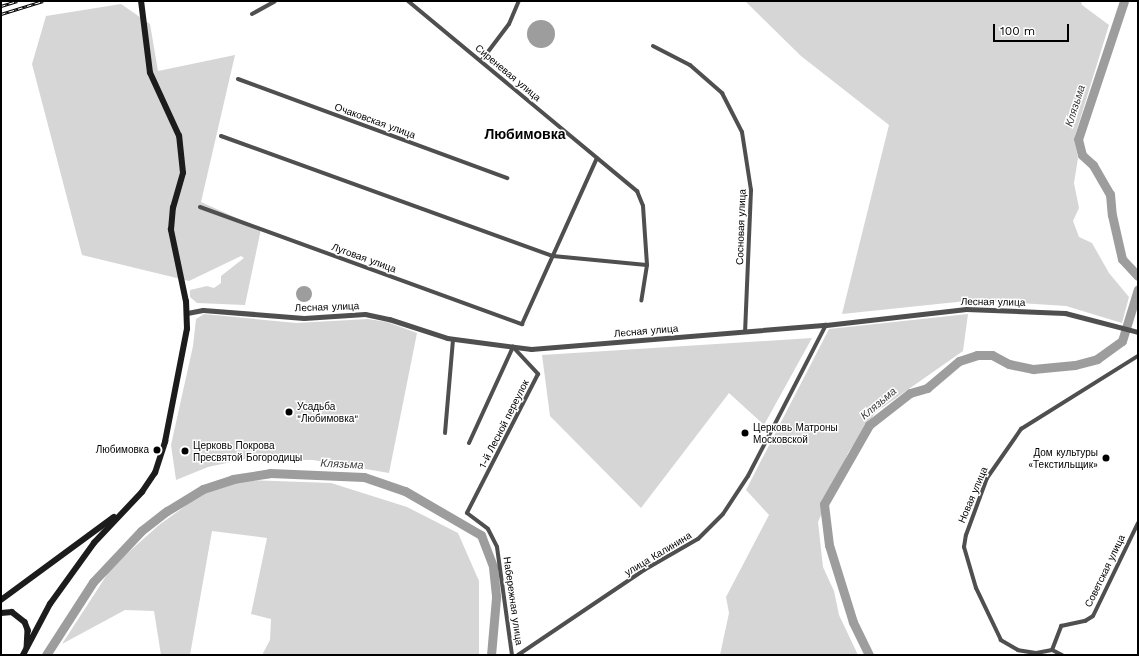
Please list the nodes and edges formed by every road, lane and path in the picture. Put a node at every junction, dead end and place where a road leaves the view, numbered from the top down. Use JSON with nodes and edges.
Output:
{"nodes":[{"id":1,"x":141,"y":1,"type":"edge"},
{"id":2,"x":275,"y":1,"type":"edge"},
{"id":3,"x":408,"y":1,"type":"edge"},
{"id":4,"x":519,"y":1,"type":"edge"},
{"id":5,"x":252,"y":14,"type":"dead end"},
{"id":6,"x":653,"y":46,"type":"dead end"},
{"id":7,"x":481,"y":61,"type":"junction"},
{"id":8,"x":238,"y":79,"type":"dead end"},
{"id":9,"x":221,"y":136,"type":"dead end"},
{"id":10,"x":597,"y":158,"type":"junction"},
{"id":11,"x":507,"y":178,"type":"dead end"},
{"id":12,"x":200,"y":207,"type":"dead end"},
{"id":13,"x":553,"y":256,"type":"junction"},
{"id":14,"x":647,"y":265,"type":"junction"},
{"id":15,"x":641,"y":301,"type":"dead end"},
{"id":16,"x":187,"y":313,"type":"junction"},
{"id":17,"x":826,"y":325,"type":"junction"},
{"id":18,"x":745,"y":332,"type":"junction"},
{"id":19,"x":1138,"y":332,"type":"edge"},
{"id":20,"x":453,"y":339,"type":"junction"},
{"id":21,"x":513,"y":347,"type":"junction"},
{"id":22,"x":1138,"y":356,"type":"edge"},
{"id":23,"x":445,"y":433,"type":"dead end"},
{"id":24,"x":470,"y":443,"type":"dead end"},
{"id":25,"x":130,"y":504,"type":"junction"},
{"id":26,"x":467,"y":513,"type":"joint"},
{"id":27,"x":1138,"y":523,"type":"edge"},
{"id":28,"x":1,"y":600,"type":"edge"},
{"id":29,"x":1,"y":613,"type":"edge"},
{"id":30,"x":27,"y":649,"type":"junction"},
{"id":31,"x":1052,"y":650,"type":"junction"},
{"id":32,"x":23,"y":655,"type":"edge"},
{"id":33,"x":512,"y":655,"type":"edge"},
{"id":34,"x":518,"y":655,"type":"edge"},
{"id":35,"x":1062,"y":655,"type":"edge"}],
"edges":[{"from":1,"to":16,"type":"main road"},
{"from":2,"to":5,"type":"street"},
{"from":3,"to":7,"type":"street","name":"Сиреневая улица"},
{"from":4,"to":7,"type":"street"},
{"from":6,"to":18,"type":"street","name":"Сосновая улица"},
{"from":7,"to":10,"type":"street","name":"Сиреневая улица"},
{"from":8,"to":11,"type":"street","name":"Очаковская улица"},
{"from":9,"to":13,"type":"street"},
{"from":10,"to":13,"type":"street"},
{"from":10,"to":14,"type":"street","name":"Сиреневая улица"},
{"from":12,"to":13,"type":"street","name":"Луговая улица"},
{"from":13,"to":14,"type":"street"},
{"from":14,"to":15,"type":"street","name":"Сиреневая улица"},
{"from":16,"to":20,"type":"street","name":"Лесная улица"},
{"from":16,"to":25,"type":"main road"},
{"from":17,"to":18,"type":"street","name":"Лесная улица"},
{"from":17,"to":19,"type":"street","name":"Лесная улица"},
{"from":17,"to":34,"type":"street","name":"улица Калинина"},
{"from":18,"to":21,"type":"street","name":"Лесная улица"},
{"from":20,"to":21,"type":"street","name":"Лесная улица"},
{"from":20,"to":23,"type":"street"},
{"from":21,"to":24,"type":"street"},
{"from":21,"to":26,"type":"street","name":"1-й Лесной переулок"},
{"from":22,"to":31,"type":"street","name":"Новая улица"},
{"from":25,"to":28,"type":"main road"},
{"from":25,"to":30,"type":"main road"},
{"from":26,"to":33,"type":"street","name":"Набережная улица"},
{"from":27,"to":31,"type":"street","name":"Советская улица"},
{"from":29,"to":30,"type":"main road"},
{"from":30,"to":32,"type":"main road"},
{"from":31,"to":35,"type":"street"}]}
